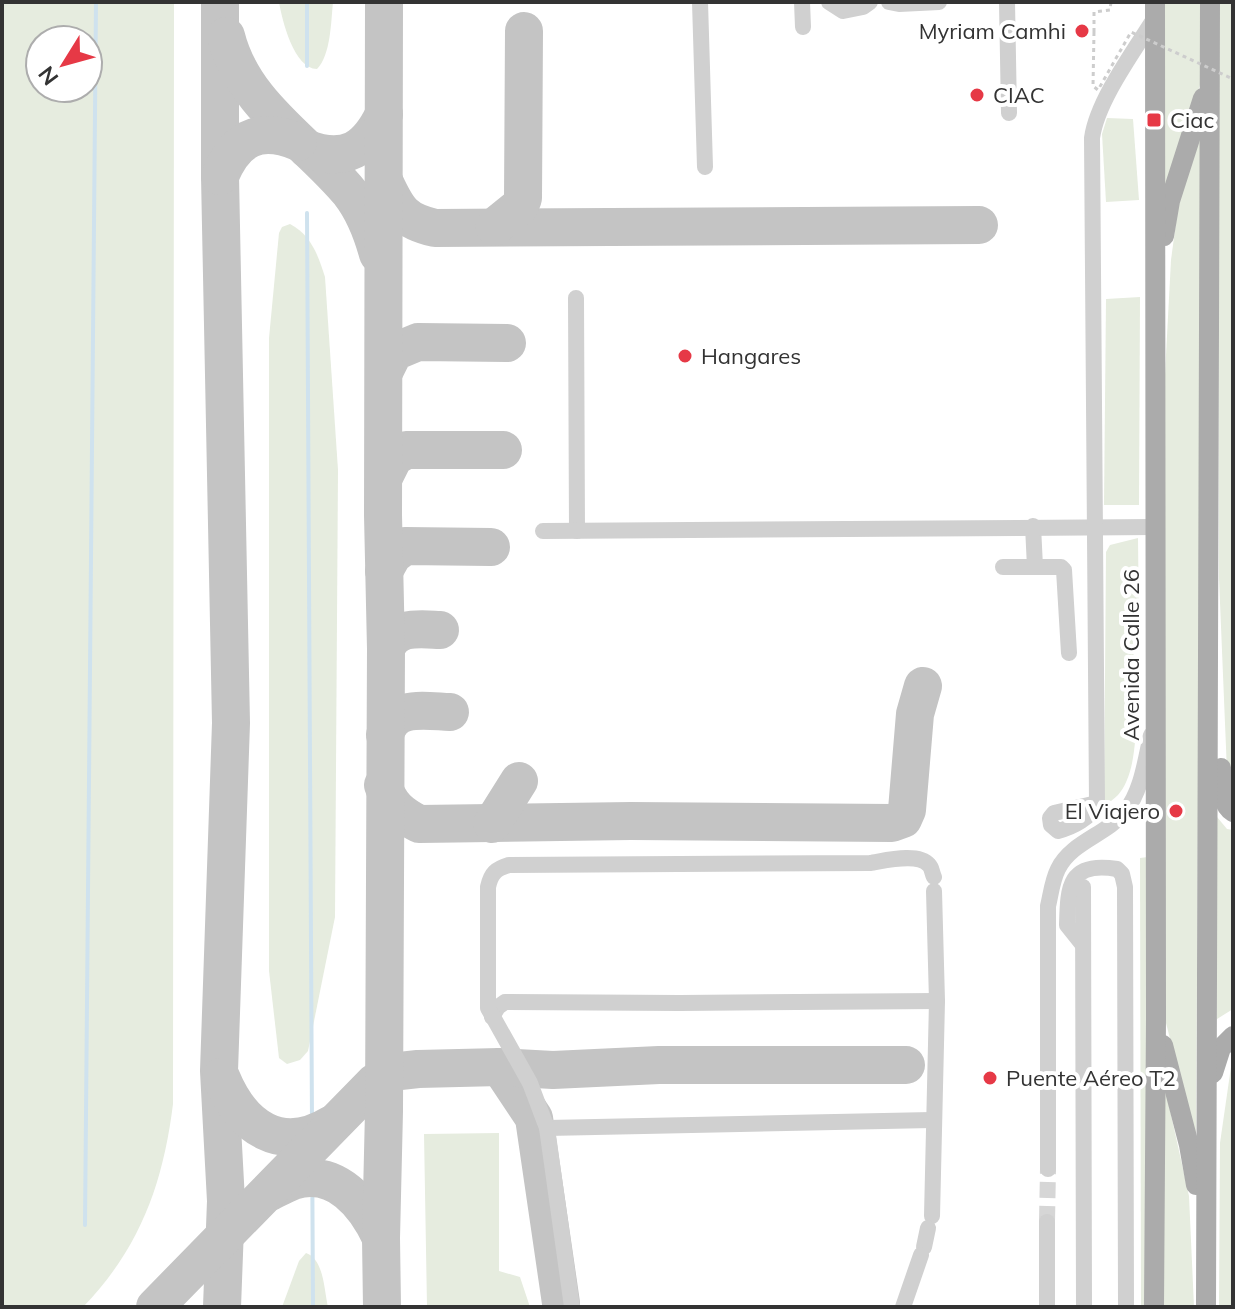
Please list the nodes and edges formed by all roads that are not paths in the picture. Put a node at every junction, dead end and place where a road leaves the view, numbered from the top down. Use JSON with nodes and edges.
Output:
{"nodes":[{"id":1,"x":700,"y":2,"type":"edge"},
{"id":2,"x":802,"y":2,"type":"edge"},
{"id":3,"x":819,"y":2,"type":"edge"},
{"id":4,"x":829,"y":2,"type":"edge"},
{"id":5,"x":870,"y":2,"type":"edge"},
{"id":6,"x":889,"y":2,"type":"edge"},
{"id":7,"x":939,"y":2,"type":"edge"},
{"id":8,"x":1007,"y":2,"type":"edge"},
{"id":9,"x":1210,"y":2,"type":"edge"},
{"id":10,"x":1154,"y":10,"type":"edge"},
{"id":11,"x":803,"y":27,"type":"dead end"},
{"id":12,"x":1210,"y":67,"type":"junction"},
{"id":13,"x":1009,"y":113,"type":"dead end"},
{"id":14,"x":705,"y":167,"type":"dead end"},
{"id":15,"x":576,"y":298,"type":"dead end"},
{"id":16,"x":1156,"y":314,"type":"junction"},
{"id":17,"x":1033,"y":526,"type":"junction"},
{"id":18,"x":1096,"y":526,"type":"junction"},
{"id":19,"x":1155,"y":527,"type":"junction"},
{"id":20,"x":543,"y":531,"type":"dead end"},
{"id":21,"x":577,"y":531,"type":"junction"},
{"id":22,"x":1003,"y":567,"type":"dead end"},
{"id":23,"x":1035,"y":567,"type":"junction"},
{"id":24,"x":1209,"y":640,"type":"junction"},
{"id":25,"x":1069,"y":653,"type":"dead end"},
{"id":26,"x":1156,"y":714,"type":"junction"},
{"id":27,"x":1097,"y":803,"type":"dead end"},
{"id":28,"x":1233,"y":812,"type":"edge"},
{"id":29,"x":1083,"y":844,"type":"junction"},
{"id":30,"x":1076,"y":889,"type":"junction"},
{"id":31,"x":1048,"y":941,"type":"junction"},
{"id":32,"x":937,"y":1001,"type":"junction"},
{"id":33,"x":492,"y":1017,"type":"junction"},
{"id":34,"x":1156,"y":1018,"type":"junction"},
{"id":35,"x":1233,"y":1036,"type":"edge"},
{"id":36,"x":1206,"y":1098,"type":"junction"},
{"id":37,"x":932,"y":1120,"type":"junction"},
{"id":38,"x":547,"y":1128,"type":"junction"},
{"id":39,"x":1048,"y":1169,"type":"tunnel mouth"},
{"id":40,"x":1047,"y":1222,"type":"tunnel mouth"},
{"id":41,"x":1206,"y":1256,"type":"junction"},
{"id":42,"x":572,"y":1307,"type":"edge"},
{"id":43,"x":903,"y":1307,"type":"edge"},
{"id":44,"x":1047,"y":1307,"type":"edge"},
{"id":45,"x":1084,"y":1307,"type":"edge"},
{"id":46,"x":1126,"y":1307,"type":"edge"},
{"id":47,"x":1154,"y":1307,"type":"edge"},
{"id":48,"x":1206,"y":1307,"type":"edge"}],
"edges":[{"from":1,"to":14,"type":"street"},
{"from":2,"to":3,"type":"street"},
{"from":2,"to":11,"type":"street"},
{"from":4,"to":5,"type":"street"},
{"from":6,"to":7,"type":"street"},
{"from":8,"to":13,"type":"street"},
{"from":9,"to":12,"type":"main road"},
{"from":10,"to":16,"type":"main road","name":"Avenida Calle 26"},
{"from":10,"to":18,"type":"street"},
{"from":12,"to":16,"type":"main road"},
{"from":12,"to":24,"type":"main road"},
{"from":15,"to":21,"type":"street"},
{"from":16,"to":19,"type":"main road","name":"Avenida Calle 26"},
{"from":17,"to":18,"type":"street"},
{"from":17,"to":21,"type":"street"},
{"from":17,"to":23,"type":"street"},
{"from":18,"to":19,"type":"street"},
{"from":18,"to":27,"type":"street"},
{"from":19,"to":26,"type":"main road","name":"Avenida Calle 26"},
{"from":20,"to":21,"type":"street"},
{"from":22,"to":23,"type":"street"},
{"from":23,"to":25,"type":"street"},
{"from":24,"to":28,"type":"main road"},
{"from":24,"to":36,"type":"main road"},
{"from":26,"to":29,"type":"street"},
{"from":26,"to":34,"type":"main road","name":"Avenida Calle 26"},
{"from":29,"to":30,"type":"street"},
{"from":29,"to":31,"type":"street"},
{"from":30,"to":31,"type":"street"},
{"from":30,"to":45,"type":"street"},
{"from":30,"to":46,"type":"street"},
{"from":31,"to":39,"type":"street"},
{"from":32,"to":33,"type":"street"},
{"from":32,"to":33,"type":"street"},
{"from":32,"to":37,"type":"street"},
{"from":33,"to":38,"type":"street"},
{"from":34,"to":41,"type":"main road"},
{"from":34,"to":47,"type":"main road","name":"Avenida Calle 26"},
{"from":35,"to":36,"type":"main road"},
{"from":36,"to":41,"type":"main road"},
{"from":37,"to":38,"type":"street"},
{"from":37,"to":43,"type":"street"},
{"from":38,"to":42,"type":"street"},
{"from":40,"to":44,"type":"street"},
{"from":41,"to":48,"type":"main road"}]}
